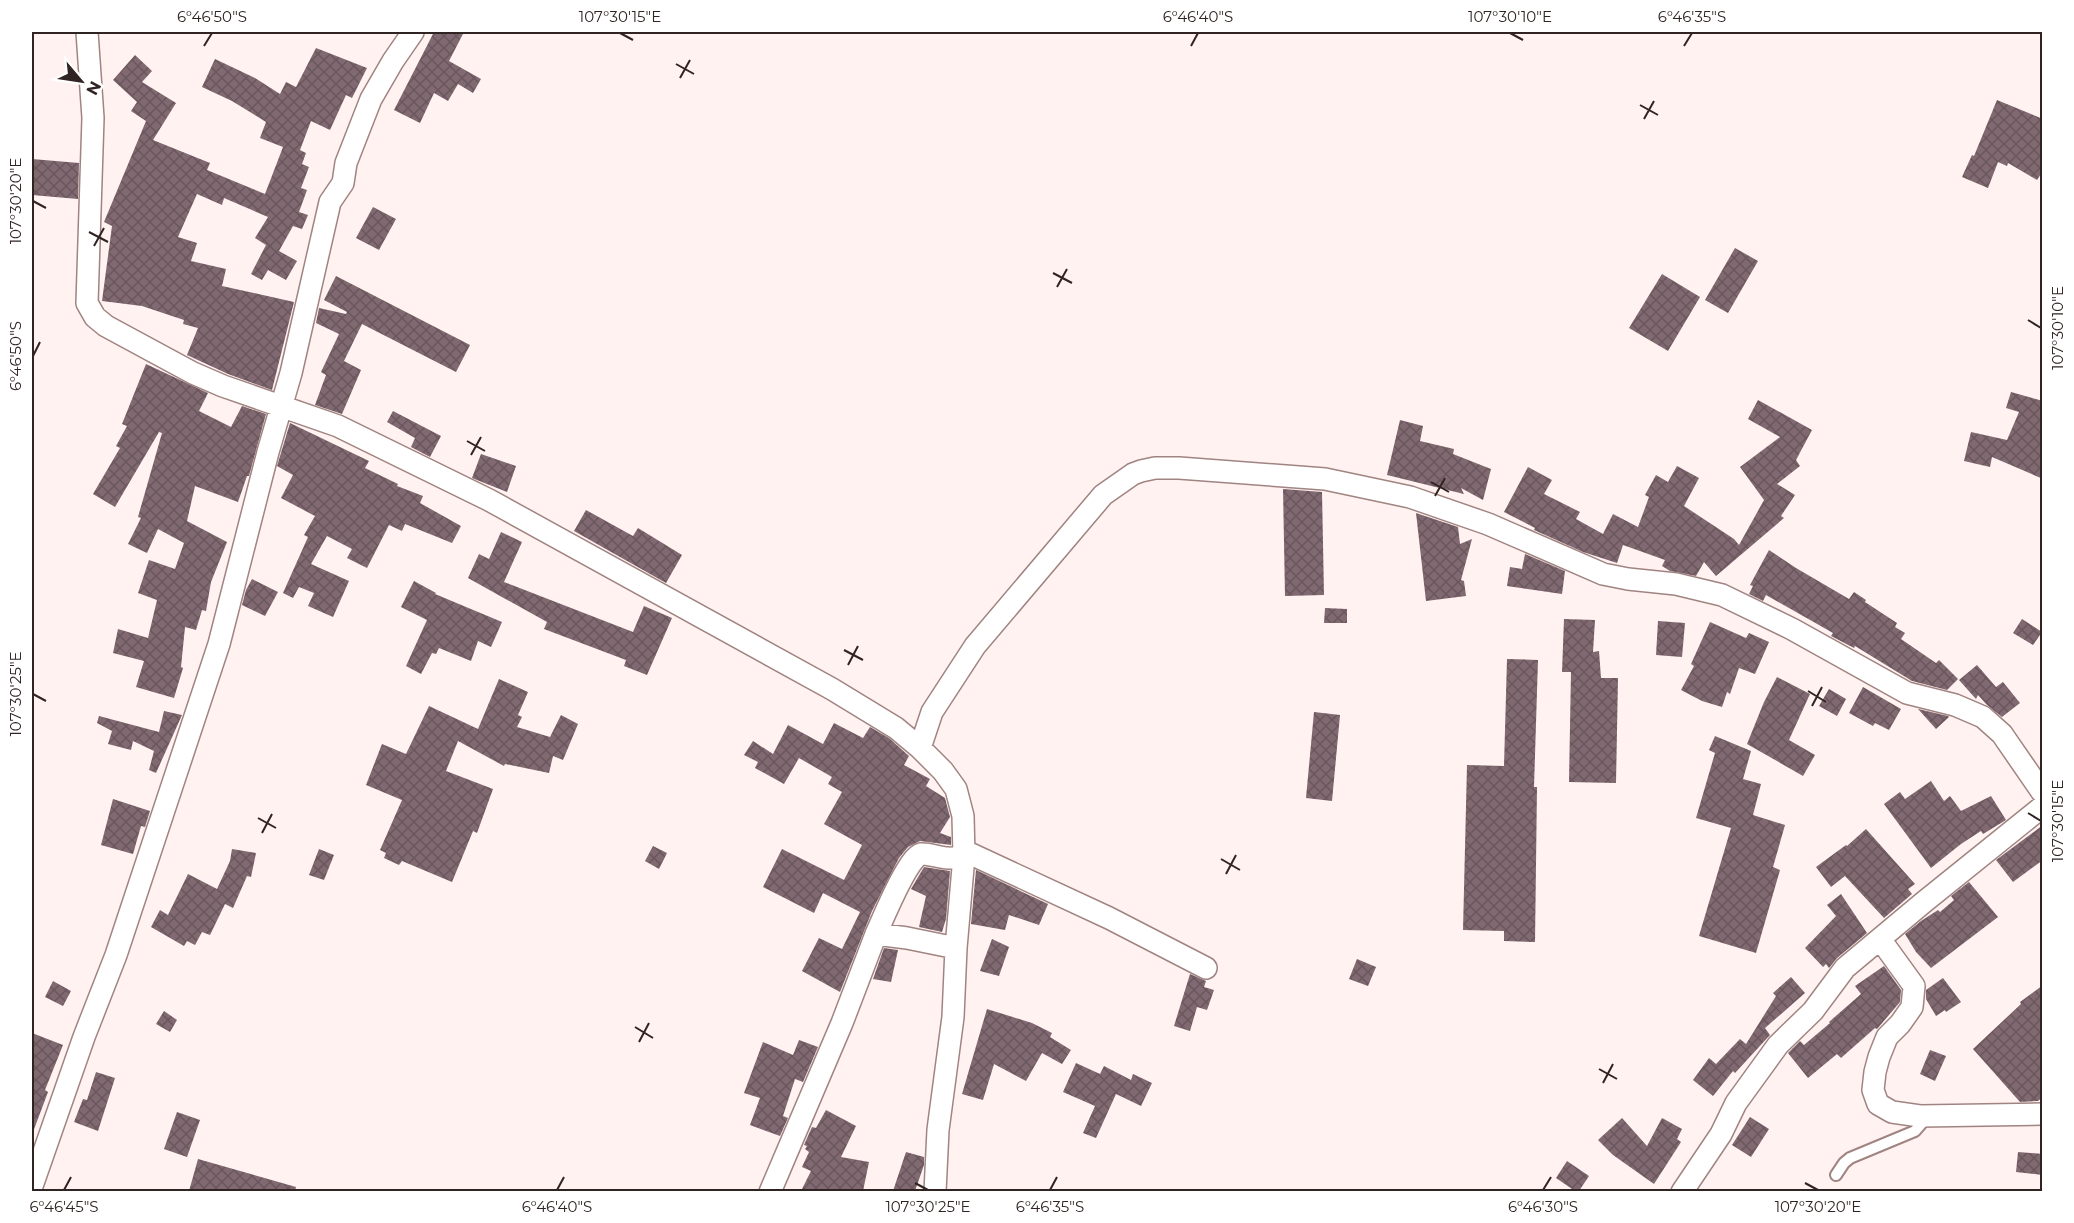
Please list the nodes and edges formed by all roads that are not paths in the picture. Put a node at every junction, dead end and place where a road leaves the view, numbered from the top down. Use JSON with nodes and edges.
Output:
{"nodes":[{"id":1,"x":87,"y":32,"type":"edge"},
{"id":2,"x":413,"y":32,"type":"edge"},
{"id":3,"x":282,"y":407,"type":"junction"},
{"id":4,"x":920,"y":748,"type":"junction"},
{"id":5,"x":2043,"y":792,"type":"edge"},
{"id":6,"x":2043,"y":807,"type":"edge"},
{"id":7,"x":964,"y":856,"type":"junction"},
{"id":8,"x":876,"y":934,"type":"junction"},
{"id":9,"x":1880,"y":939,"type":"junction"},
{"id":10,"x":956,"y":948,"type":"junction"},
{"id":11,"x":1206,"y":968,"type":"dead end"},
{"id":12,"x":2043,"y":1114,"type":"edge"},
{"id":13,"x":1928,"y":1116,"type":"junction"},
{"id":14,"x":1836,"y":1175,"type":"dead end"},
{"id":15,"x":32,"y":1186,"type":"edge"},
{"id":16,"x":770,"y":1191,"type":"edge"},
{"id":17,"x":935,"y":1191,"type":"edge"},
{"id":18,"x":1682,"y":1191,"type":"edge"}],
"edges":[{"from":1,"to":3,"type":"street"},
{"from":2,"to":3,"type":"street"},
{"from":3,"to":4,"type":"street"},
{"from":3,"to":15,"type":"street"},
{"from":4,"to":5,"type":"street"},
{"from":4,"to":7,"type":"street"},
{"from":6,"to":9,"type":"street"},
{"from":7,"to":8,"type":"street"},
{"from":7,"to":10,"type":"street"},
{"from":7,"to":11,"type":"street"},
{"from":8,"to":10,"type":"street"},
{"from":8,"to":16,"type":"street"},
{"from":9,"to":13,"type":"street"},
{"from":9,"to":18,"type":"street"},
{"from":10,"to":17,"type":"street"},
{"from":12,"to":13,"type":"street"},
{"from":13,"to":14,"type":"lane"}]}
